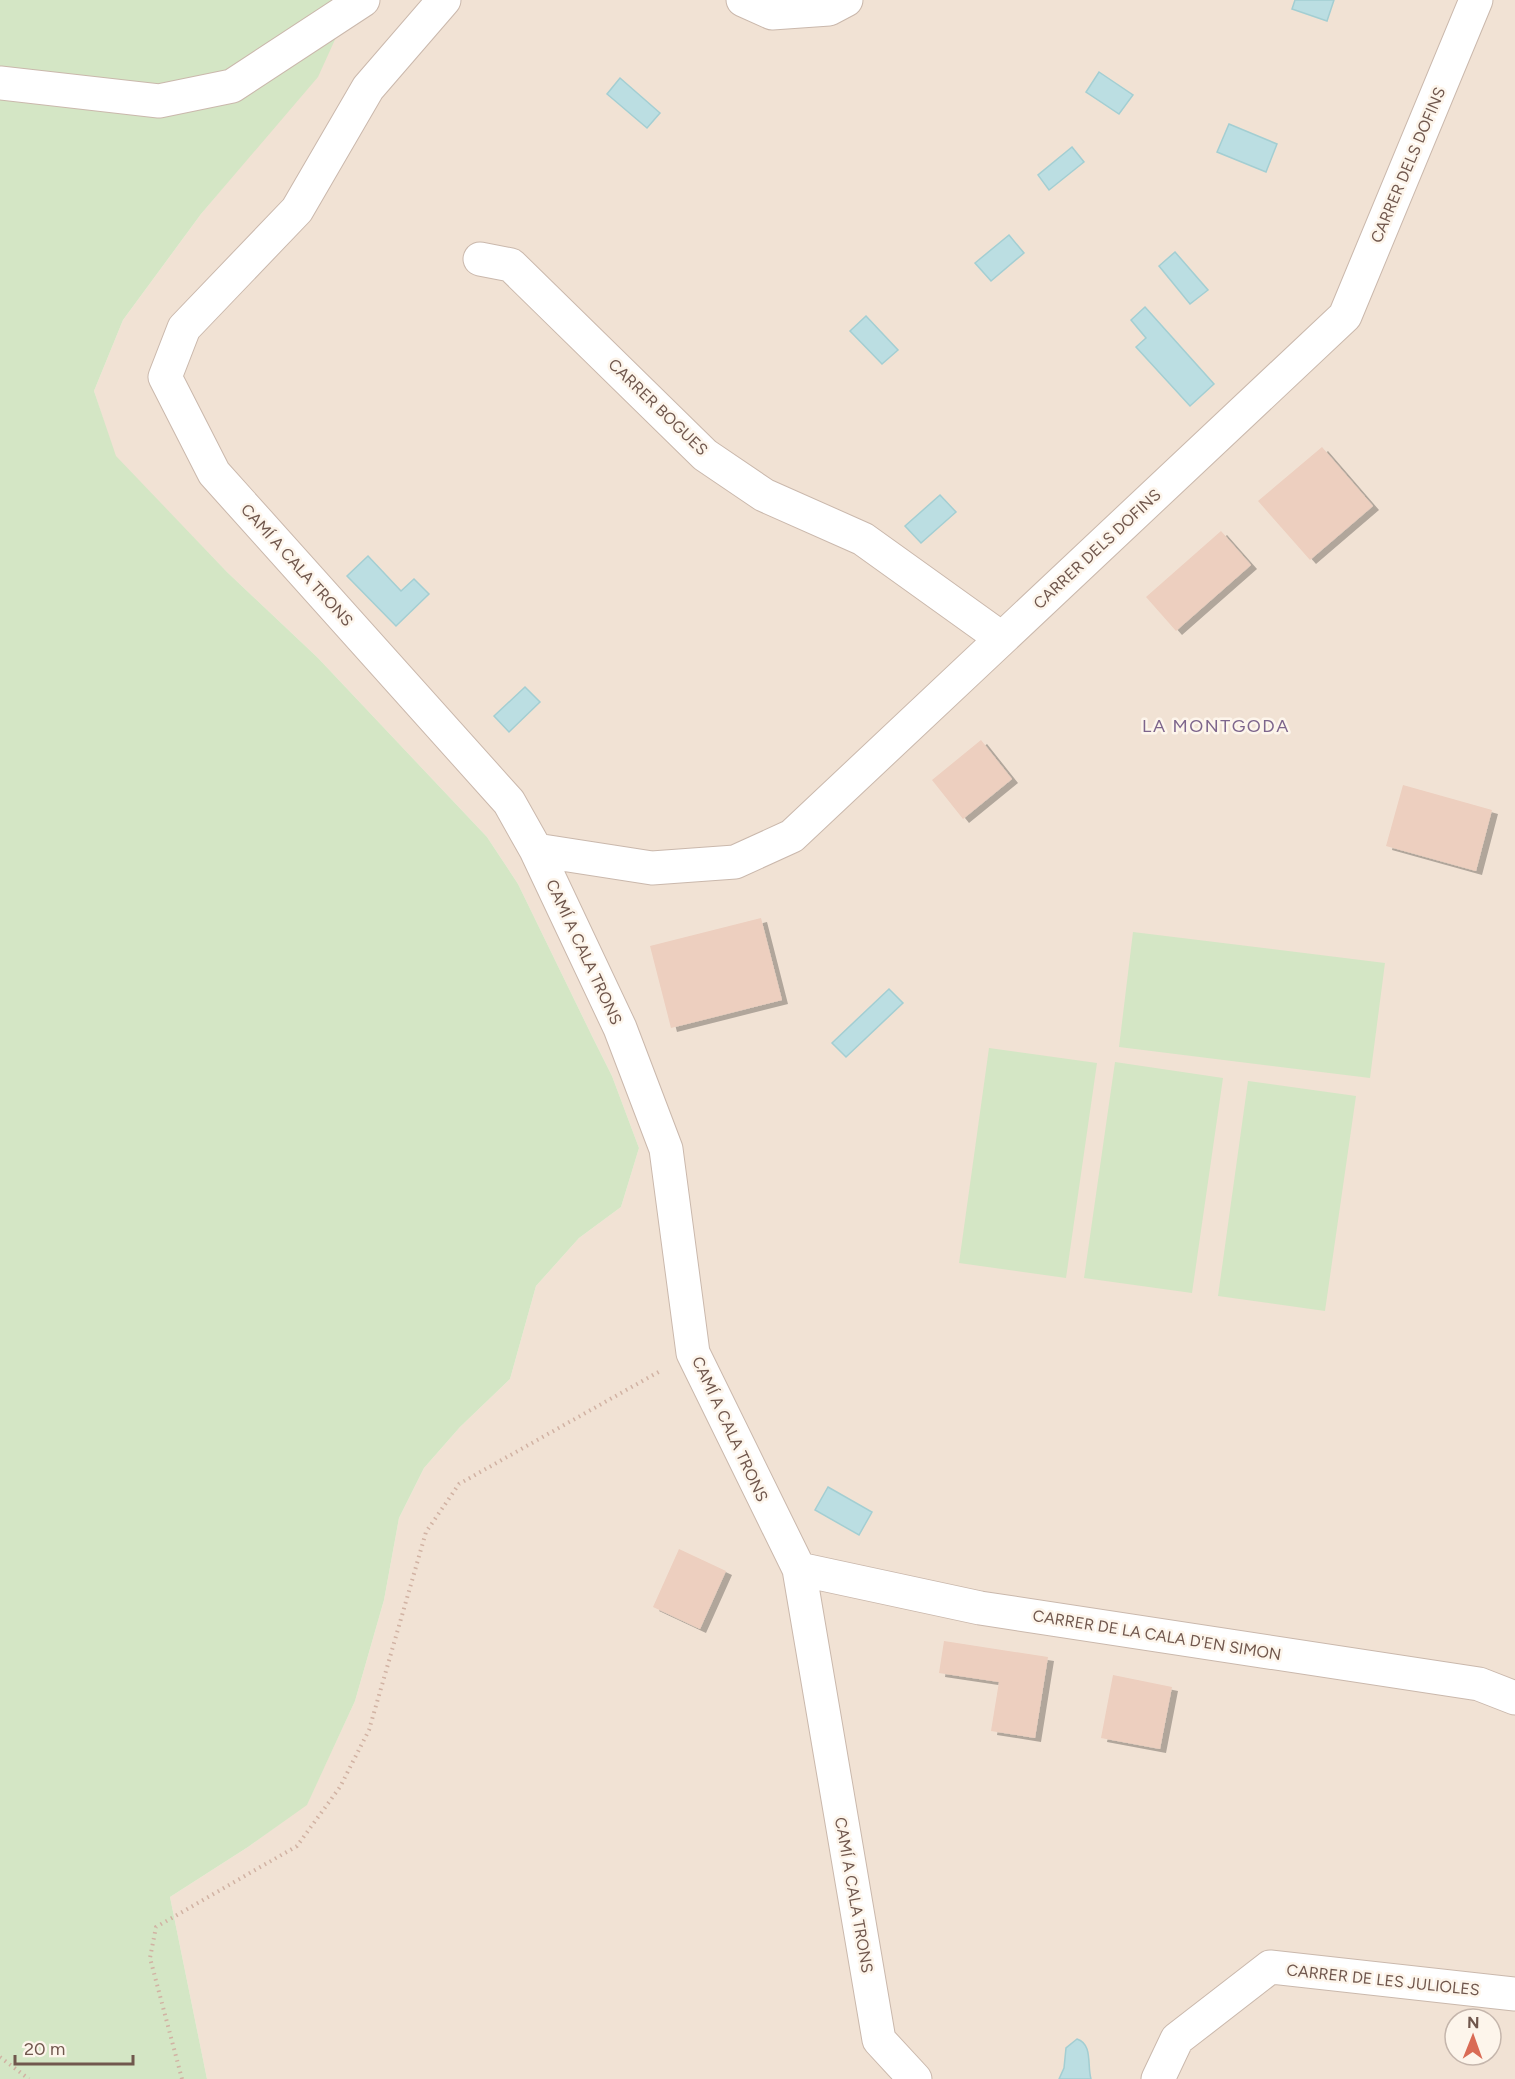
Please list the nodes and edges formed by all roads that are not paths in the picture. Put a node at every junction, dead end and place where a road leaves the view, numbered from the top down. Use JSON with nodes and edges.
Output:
{"nodes":[{"id":1,"x":363,"y":0,"type":"edge"},
{"id":2,"x":444,"y":0,"type":"edge"},
{"id":3,"x":743,"y":0,"type":"edge"},
{"id":4,"x":846,"y":0,"type":"edge"},
{"id":5,"x":1476,"y":0,"type":"edge"},
{"id":6,"x":0,"y":84,"type":"edge"},
{"id":7,"x":480,"y":259,"type":"dead end"},
{"id":8,"x":1001,"y":638,"type":"junction"},
{"id":9,"x":536,"y":850,"type":"junction"},
{"id":10,"x":799,"y":1569,"type":"junction"},
{"id":11,"x":1515,"y":1698,"type":"edge"},
{"id":12,"x":1515,"y":1994,"type":"edge"},
{"id":13,"x":915,"y":2079,"type":"edge"},
{"id":14,"x":1158,"y":2079,"type":"edge"}],
"edges":[{"from":1,"to":6,"type":"street"},
{"from":2,"to":9,"type":"street","name":"CAMÍ A CALA TRONS"},
{"from":3,"to":4,"type":"street"},
{"from":5,"to":8,"type":"street","name":"CARRER DELS DOFINS"},
{"from":7,"to":8,"type":"street","name":"CARRER BOGUES"},
{"from":8,"to":9,"type":"street","name":"CARRER DELS DOFINS"},
{"from":9,"to":10,"type":"street","name":"CAMÍ A CALA TRONS"},
{"from":10,"to":11,"type":"street","name":"CARRER DE LA CALA D'EN SIMON"},
{"from":10,"to":13,"type":"street","name":"CAMÍ A CALA TRONS"},
{"from":12,"to":14,"type":"street","name":"CARRER DE LES JULIOLES"}]}
